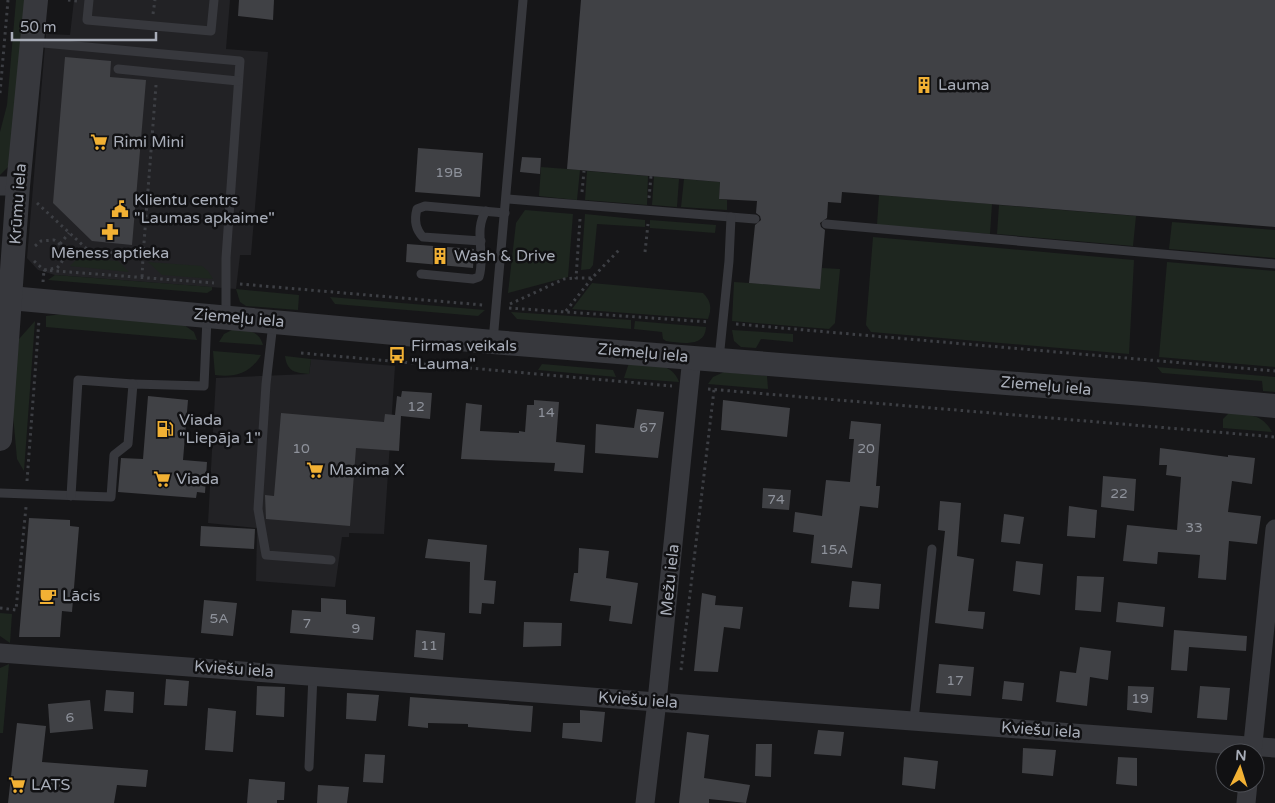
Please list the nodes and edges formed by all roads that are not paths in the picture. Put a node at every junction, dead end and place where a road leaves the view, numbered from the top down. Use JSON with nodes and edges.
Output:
{"nodes":[{"id":1,"x":36,"y":0,"type":"edge"},
{"id":2,"x":89,"y":0,"type":"edge"},
{"id":3,"x":214,"y":0,"type":"edge"},
{"id":4,"x":523,"y":0,"type":"edge"},
{"id":5,"x":32,"y":42,"type":"junction"},
{"id":6,"x":118,"y":69,"type":"dead end"},
{"id":7,"x":238,"y":81,"type":"junction"},
{"id":8,"x":9,"y":186,"type":"edge"},
{"id":9,"x":507,"y":199,"type":"junction"},
{"id":10,"x":486,"y":211,"type":"junction"},
{"id":11,"x":505,"y":213,"type":"junction"},
{"id":12,"x":731,"y":217,"type":"junction"},
{"id":13,"x":755,"y":219,"type":"dead end"},
{"id":14,"x":826,"y":224,"type":"dead end"},
{"id":15,"x":481,"y":241,"type":"junction"},
{"id":16,"x":1275,"y":264,"type":"edge"},
{"id":17,"x":421,"y":274,"type":"dead end"},
{"id":18,"x":10,"y":298,"type":"junction"},
{"id":19,"x":217,"y":316,"type":"junction"},
{"id":20,"x":273,"y":321,"type":"junction"},
{"id":21,"x":493,"y":342,"type":"junction"},
{"id":22,"x":692,"y":357,"type":"junction"},
{"id":23,"x":719,"y":359,"type":"junction"},
{"id":24,"x":133,"y":384,"type":"junction"},
{"id":25,"x":1275,"y":406,"type":"edge"},
{"id":26,"x":0,"y":439,"type":"edge"},
{"id":27,"x":0,"y":494,"type":"edge"},
{"id":28,"x":71,"y":496,"type":"junction"},
{"id":29,"x":1275,"y":529,"type":"edge"},
{"id":30,"x":932,"y":548,"type":"dead end"},
{"id":31,"x":332,"y":560,"type":"dead end"},
{"id":32,"x":0,"y":653,"type":"edge"},
{"id":33,"x":313,"y":675,"type":"junction"},
{"id":34,"x":658,"y":701,"type":"junction"},
{"id":35,"x":914,"y":720,"type":"junction"},
{"id":36,"x":1254,"y":743,"type":"edge"},
{"id":37,"x":1215,"y":747,"type":"edge"},
{"id":38,"x":309,"y":767,"type":"dead end"},
{"id":39,"x":645,"y":803,"type":"edge"}],
"edges":[{"from":1,"to":5,"type":"street","name":"Krūmu iela"},
{"from":2,"to":3,"type":"lane"},
{"from":4,"to":9,"type":"lane"},
{"from":5,"to":7,"type":"lane"},
{"from":5,"to":8,"type":"street","name":"Krūmu iela"},
{"from":6,"to":7,"type":"lane"},
{"from":7,"to":19,"type":"lane"},
{"from":8,"to":18,"type":"street","name":"Krūmu iela"},
{"from":9,"to":11,"type":"lane"},
{"from":9,"to":12,"type":"lane"},
{"from":10,"to":11,"type":"lane"},
{"from":10,"to":15,"type":"lane"},
{"from":10,"to":15,"type":"lane"},
{"from":11,"to":21,"type":"lane"},
{"from":12,"to":13,"type":"lane"},
{"from":12,"to":23,"type":"lane"},
{"from":14,"to":16,"type":"lane"},
{"from":15,"to":17,"type":"lane"},
{"from":18,"to":19,"type":"street","name":"Ziemeļu iela"},
{"from":18,"to":26,"type":"street","name":"Krūmu iela"},
{"from":19,"to":20,"type":"street","name":"Ziemeļu iela"},
{"from":19,"to":24,"type":"lane"},
{"from":20,"to":21,"type":"street","name":"Ziemeļu iela"},
{"from":20,"to":31,"type":"lane"},
{"from":21,"to":22,"type":"street","name":"Ziemeļu iela"},
{"from":22,"to":23,"type":"street","name":"Ziemeļu iela"},
{"from":22,"to":34,"type":"street","name":"Mežu iela"},
{"from":23,"to":25,"type":"street","name":"Ziemeļu iela"},
{"from":24,"to":28,"type":"lane"},
{"from":24,"to":28,"type":"lane"},
{"from":27,"to":28,"type":"lane"},
{"from":29,"to":36,"type":"street"},
{"from":30,"to":35,"type":"lane"},
{"from":32,"to":33,"type":"street","name":"Kviešu iela"},
{"from":33,"to":34,"type":"street","name":"Kviešu iela"},
{"from":33,"to":38,"type":"lane"},
{"from":34,"to":35,"type":"street","name":"Kviešu iela"},
{"from":34,"to":39,"type":"street","name":"Mežu iela"},
{"from":35,"to":37,"type":"street","name":"Kviešu iela"}]}
